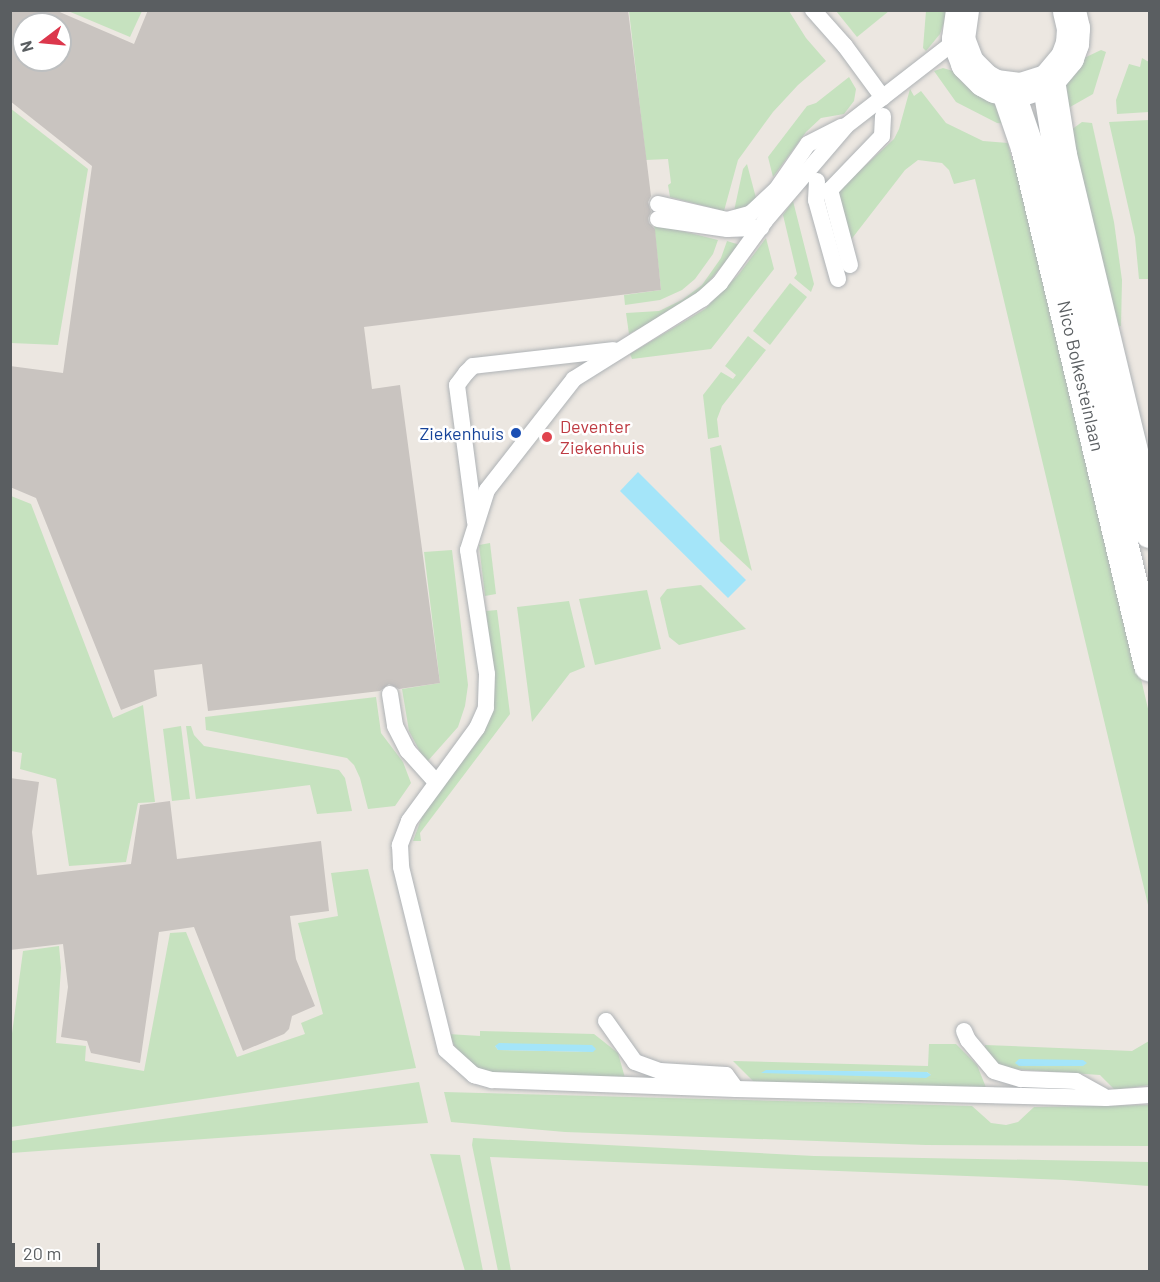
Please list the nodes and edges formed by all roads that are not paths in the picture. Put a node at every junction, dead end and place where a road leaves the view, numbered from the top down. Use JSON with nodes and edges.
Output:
{"nodes":[{"id":1,"x":813,"y":10,"type":"edge"},
{"id":2,"x":1069,"y":10,"type":"edge"},
{"id":3,"x":960,"y":25,"type":"edge"},
{"id":4,"x":1048,"y":80,"type":"junction"},
{"id":5,"x":1007,"y":89,"type":"junction"},
{"id":6,"x":883,"y":98,"type":"junction"},
{"id":7,"x":883,"y":116,"type":"dead end"},
{"id":8,"x":846,"y":126,"type":"junction"},
{"id":9,"x":818,"y":181,"type":"dead end"},
{"id":10,"x":761,"y":228,"type":"junction"},
{"id":11,"x":850,"y":265,"type":"dead end"},
{"id":12,"x":838,"y":279,"type":"dead end"},
{"id":13,"x":617,"y":349,"type":"junction"},
{"id":14,"x":475,"y":528,"type":"junction"},
{"id":15,"x":1149,"y":531,"type":"edge"},
{"id":16,"x":1149,"y":665,"type":"edge"},
{"id":17,"x":390,"y":694,"type":"dead end"},
{"id":18,"x":435,"y":781,"type":"junction"},
{"id":19,"x":606,"y":1021,"type":"dead end"},
{"id":20,"x":964,"y":1031,"type":"dead end"},
{"id":21,"x":736,"y":1089,"type":"junction"},
{"id":22,"x":1149,"y":1095,"type":"edge"},
{"id":23,"x":1106,"y":1098,"type":"junction"}],
"edges":[{"from":1,"to":6,"type":"lane"},
{"from":2,"to":4,"type":"street"},
{"from":3,"to":5,"type":"street"},
{"from":3,"to":6,"type":"lane"},
{"from":4,"to":5,"type":"street"},
{"from":4,"to":15,"type":"street","name":"Nico Bolkesteinlaan"},
{"from":5,"to":16,"type":"street","name":"Nico Bolkesteinlaan"},
{"from":6,"to":8,"type":"lane"},
{"from":7,"to":11,"type":"lane"},
{"from":8,"to":10,"type":"lane"},
{"from":8,"to":10,"type":"lane"},
{"from":9,"to":12,"type":"lane"},
{"from":10,"to":13,"type":"lane"},
{"from":13,"to":14,"type":"lane"},
{"from":13,"to":14,"type":"lane"},
{"from":14,"to":18,"type":"lane"},
{"from":17,"to":18,"type":"lane"},
{"from":18,"to":21,"type":"lane"},
{"from":19,"to":21,"type":"lane"},
{"from":20,"to":23,"type":"lane"},
{"from":21,"to":23,"type":"lane"},
{"from":22,"to":23,"type":"lane"}]}
